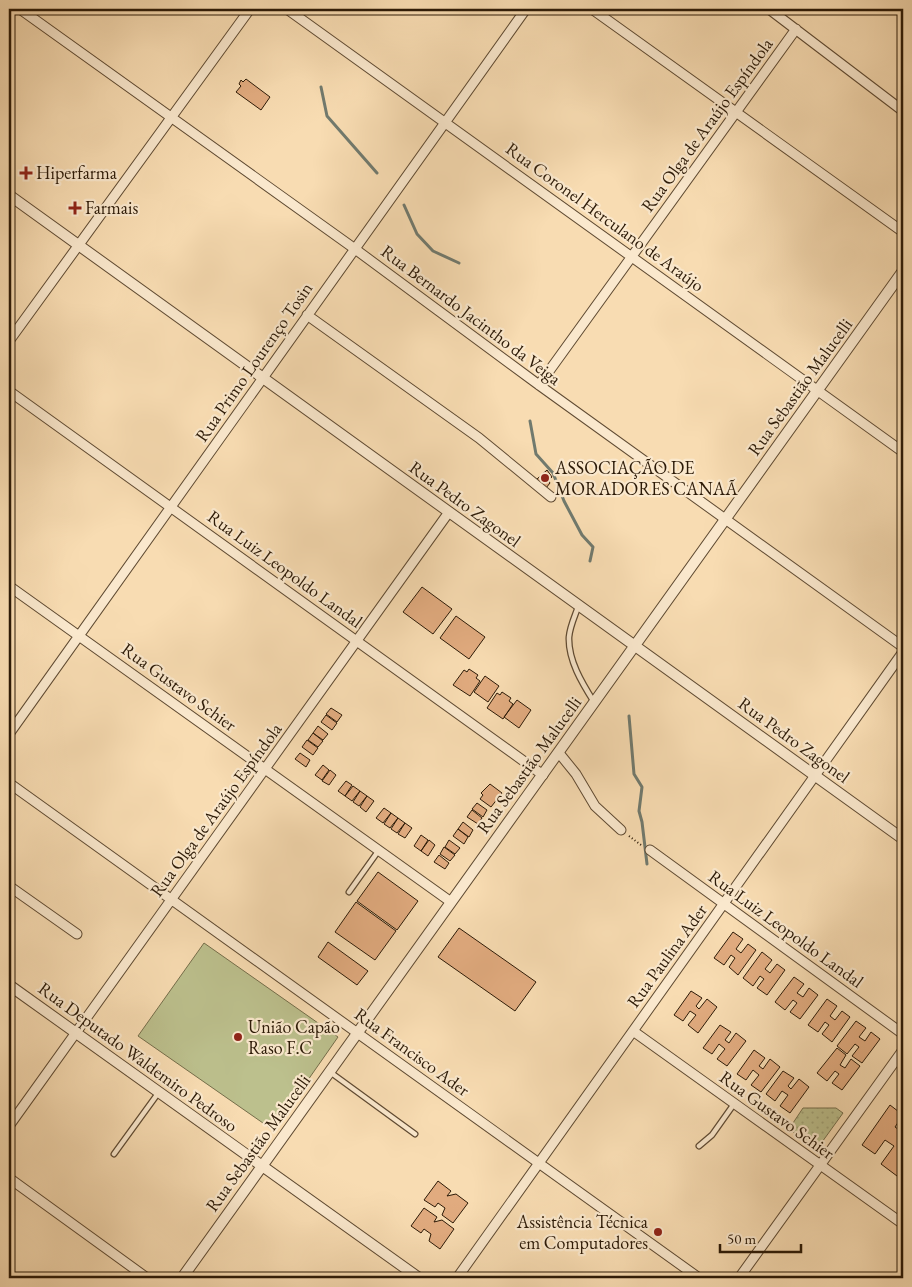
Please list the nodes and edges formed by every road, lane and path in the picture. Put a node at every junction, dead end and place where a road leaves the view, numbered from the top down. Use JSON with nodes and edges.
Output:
{"nodes":[{"id":1,"x":20,"y":9,"type":"edge"},
{"id":2,"x":250,"y":9,"type":"edge"},
{"id":3,"x":288,"y":9,"type":"edge"},
{"id":4,"x":526,"y":9,"type":"edge"},
{"id":5,"x":592,"y":9,"type":"edge"},
{"id":6,"x":769,"y":9,"type":"edge"},
{"id":7,"x":796,"y":29,"type":"junction"},
{"id":8,"x":903,"y":111,"type":"edge"},
{"id":9,"x":736,"y":112,"type":"junction"},
{"id":10,"x":171,"y":117,"type":"junction"},
{"id":11,"x":445,"y":122,"type":"junction"},
{"id":12,"x":9,"y":195,"type":"edge"},
{"id":13,"x":903,"y":232,"type":"edge"},
{"id":14,"x":78,"y":245,"type":"junction"},
{"id":15,"x":355,"y":248,"type":"junction"},
{"id":16,"x":632,"y":257,"type":"junction"},
{"id":17,"x":903,"y":271,"type":"edge"},
{"id":18,"x":308,"y":315,"type":"junction"},
{"id":19,"x":9,"y":341,"type":"edge"},
{"id":20,"x":263,"y":378,"type":"junction"},
{"id":21,"x":539,"y":386,"type":"junction"},
{"id":22,"x":9,"y":390,"type":"edge"},
{"id":23,"x":818,"y":391,"type":"junction"},
{"id":24,"x":903,"y":452,"type":"edge"},
{"id":25,"x":551,"y":497,"type":"dead end"},
{"id":26,"x":171,"y":507,"type":"junction"},
{"id":27,"x":449,"y":512,"type":"junction"},
{"id":28,"x":726,"y":519,"type":"junction"},
{"id":29,"x":9,"y":586,"type":"edge"},
{"id":30,"x":579,"y":605,"type":"junction"},
{"id":31,"x":79,"y":636,"type":"junction"},
{"id":32,"x":357,"y":641,"type":"junction"},
{"id":33,"x":635,"y":646,"type":"junction"},
{"id":34,"x":903,"y":647,"type":"edge"},
{"id":35,"x":903,"y":652,"type":"edge"},
{"id":36,"x":594,"y":703,"type":"junction"},
{"id":37,"x":9,"y":734,"type":"edge"},
{"id":38,"x":558,"y":752,"type":"junction"},
{"id":39,"x":265,"y":769,"type":"junction"},
{"id":40,"x":543,"y":774,"type":"junction"},
{"id":41,"x":815,"y":776,"type":"junction"},
{"id":42,"x":9,"y":783,"type":"edge"},
{"id":43,"x":622,"y":830,"type":"joint"},
{"id":44,"x":903,"y":839,"type":"edge"},
{"id":45,"x":646,"y":848,"type":"joint"},
{"id":46,"x":379,"y":850,"type":"junction"},
{"id":47,"x":9,"y":886,"type":"edge"},
{"id":48,"x":349,"y":892,"type":"dead end"},
{"id":49,"x":171,"y":900,"type":"junction"},
{"id":50,"x":451,"y":902,"type":"junction"},
{"id":51,"x":724,"y":904,"type":"junction"},
{"id":52,"x":77,"y":934,"type":"dead end"},
{"id":53,"x":9,"y":985,"type":"edge"},
{"id":54,"x":633,"y":1031,"type":"junction"},
{"id":55,"x":76,"y":1033,"type":"junction"},
{"id":56,"x":358,"y":1033,"type":"junction"},
{"id":57,"x":903,"y":1034,"type":"edge"},
{"id":58,"x":903,"y":1050,"type":"edge"},
{"id":59,"x":330,"y":1072,"type":"junction"},
{"id":60,"x":159,"y":1092,"type":"junction"},
{"id":61,"x":734,"y":1104,"type":"junction"},
{"id":62,"x":9,"y":1126,"type":"edge"},
{"id":63,"x":415,"y":1134,"type":"dead end"},
{"id":64,"x":699,"y":1146,"type":"dead end"},
{"id":65,"x":114,"y":1154,"type":"dead end"},
{"id":66,"x":539,"y":1163,"type":"junction"},
{"id":67,"x":820,"y":1165,"type":"junction"},
{"id":68,"x":262,"y":1166,"type":"junction"},
{"id":69,"x":9,"y":1178,"type":"edge"},
{"id":70,"x":903,"y":1224,"type":"edge"},
{"id":71,"x":147,"y":1278,"type":"edge"},
{"id":72,"x":182,"y":1278,"type":"edge"},
{"id":73,"x":419,"y":1278,"type":"edge"},
{"id":74,"x":456,"y":1278,"type":"edge"},
{"id":75,"x":699,"y":1278,"type":"edge"},
{"id":76,"x":739,"y":1278,"type":"edge"}],
"edges":[{"from":1,"to":10,"type":"street","name":"Rua Bernardo Jacintho da Veiga"},
{"from":2,"to":10,"type":"street"},
{"from":3,"to":11,"type":"street","name":"Rua Coronel Herculano de Araújo"},
{"from":4,"to":11,"type":"street","name":"Rua Primo Lourenço Tosin"},
{"from":5,"to":9,"type":"street"},
{"from":6,"to":7,"type":"street"},
{"from":7,"to":8,"type":"street"},
{"from":7,"to":9,"type":"street","name":"Rua Olga de Araújo Espíndola"},
{"from":9,"to":13,"type":"street"},
{"from":9,"to":16,"type":"street","name":"Rua Olga de Araújo Espíndola"},
{"from":10,"to":14,"type":"street"},
{"from":10,"to":15,"type":"street","name":"Rua Bernardo Jacintho da Veiga"},
{"from":11,"to":15,"type":"street","name":"Rua Primo Lourenço Tosin"},
{"from":11,"to":16,"type":"street","name":"Rua Coronel Herculano de Araújo"},
{"from":12,"to":14,"type":"street","name":"Rua Pedro Zagonel"},
{"from":14,"to":19,"type":"street"},
{"from":14,"to":20,"type":"street","name":"Rua Pedro Zagonel"},
{"from":15,"to":18,"type":"street","name":"Rua Primo Lourenço Tosin"},
{"from":15,"to":21,"type":"street","name":"Rua Bernardo Jacintho da Veiga"},
{"from":16,"to":21,"type":"street","name":"Rua Olga de Araújo Espíndola"},
{"from":16,"to":23,"type":"street","name":"Rua Coronel Herculano de Araújo"},
{"from":17,"to":23,"type":"street","name":"Rua Sebastião Malucelli"},
{"from":18,"to":20,"type":"street","name":"Rua Primo Lourenço Tosin"},
{"from":18,"to":25,"type":"street"},
{"from":20,"to":26,"type":"street","name":"Rua Primo Lourenço Tosin"},
{"from":20,"to":27,"type":"street","name":"Rua Pedro Zagonel"},
{"from":21,"to":28,"type":"street","name":"Rua Bernardo Jacintho da Veiga"},
{"from":22,"to":26,"type":"street","name":"Rua Luiz Leopoldo Landal"},
{"from":23,"to":24,"type":"street","name":"Rua Coronel Herculano de Araújo"},
{"from":23,"to":28,"type":"street","name":"Rua Sebastião Malucelli"},
{"from":26,"to":31,"type":"street","name":"Rua Primo Lourenço Tosin"},
{"from":26,"to":32,"type":"street","name":"Rua Luiz Leopoldo Landal"},
{"from":27,"to":30,"type":"street","name":"Rua Pedro Zagonel"},
{"from":27,"to":32,"type":"street","name":"Rua Olga de Araújo Espíndola"},
{"from":28,"to":33,"type":"street","name":"Rua Sebastião Malucelli"},
{"from":28,"to":34,"type":"street","name":"Rua Bernardo Jacintho da Veiga"},
{"from":29,"to":31,"type":"street","name":"Rua Gustavo Schier"},
{"from":30,"to":33,"type":"street","name":"Rua Pedro Zagonel"},
{"from":30,"to":36,"type":"lane"},
{"from":31,"to":37,"type":"street","name":"Rua Primo Lourenço Tosin"},
{"from":31,"to":39,"type":"street","name":"Rua Gustavo Schier"},
{"from":32,"to":39,"type":"street","name":"Rua Olga de Araújo Espíndola"},
{"from":32,"to":40,"type":"street","name":"Rua Luiz Leopoldo Landal"},
{"from":33,"to":36,"type":"street","name":"Rua Sebastião Malucelli"},
{"from":33,"to":41,"type":"street","name":"Rua Pedro Zagonel"},
{"from":35,"to":41,"type":"street","name":"Rua Paulina Ader"},
{"from":36,"to":38,"type":"street","name":"Rua Sebastião Malucelli"},
{"from":38,"to":40,"type":"street","name":"Rua Sebastião Malucelli"},
{"from":38,"to":43,"type":"street"},
{"from":39,"to":46,"type":"street","name":"Rua Gustavo Schier"},
{"from":39,"to":49,"type":"street","name":"Rua Olga de Araújo Espíndola"},
{"from":40,"to":50,"type":"street","name":"Rua Sebastião Malucelli"},
{"from":41,"to":44,"type":"street","name":"Rua Pedro Zagonel"},
{"from":41,"to":51,"type":"street","name":"Rua Paulina Ader"},
{"from":42,"to":49,"type":"street","name":"Rua Francisco Ader"},
{"from":43,"to":45,"type":"path"},
{"from":45,"to":51,"type":"street","name":"Rua Luiz Leopoldo Landal"},
{"from":46,"to":48,"type":"lane"},
{"from":46,"to":50,"type":"street","name":"Rua Gustavo Schier"},
{"from":47,"to":52,"type":"street"},
{"from":49,"to":55,"type":"street","name":"Rua Olga de Araújo Espíndola"},
{"from":49,"to":56,"type":"street","name":"Rua Francisco Ader"},
{"from":50,"to":56,"type":"street","name":"Rua Sebastião Malucelli"},
{"from":51,"to":54,"type":"street","name":"Rua Paulina Ader"},
{"from":51,"to":57,"type":"street","name":"Rua Luiz Leopoldo Landal"},
{"from":53,"to":55,"type":"street","name":"Rua Deputado Waldemiro Pedroso"},
{"from":54,"to":61,"type":"street","name":"Rua Gustavo Schier"},
{"from":54,"to":66,"type":"street","name":"Rua Paulina Ader"},
{"from":55,"to":60,"type":"street","name":"Rua Deputado Waldemiro Pedroso"},
{"from":55,"to":62,"type":"street","name":"Rua Olga de Araújo Espíndola"},
{"from":56,"to":59,"type":"street","name":"Rua Sebastião Malucelli"},
{"from":56,"to":66,"type":"street","name":"Rua Francisco Ader"},
{"from":58,"to":67,"type":"street"},
{"from":59,"to":63,"type":"lane"},
{"from":59,"to":68,"type":"street","name":"Rua Sebastião Malucelli"},
{"from":60,"to":65,"type":"lane"},
{"from":60,"to":68,"type":"street","name":"Rua Deputado Waldemiro Pedroso"},
{"from":61,"to":64,"type":"lane"},
{"from":61,"to":67,"type":"street","name":"Rua Gustavo Schier"},
{"from":66,"to":74,"type":"street","name":"Rua Paulina Ader"},
{"from":66,"to":75,"type":"street","name":"Rua Francisco Ader"},
{"from":67,"to":70,"type":"street","name":"Rua Gustavo Schier"},
{"from":67,"to":76,"type":"street"},
{"from":68,"to":72,"type":"street","name":"Rua Sebastião Malucelli"},
{"from":68,"to":73,"type":"street","name":"Rua Deputado Waldemiro Pedroso"},
{"from":69,"to":71,"type":"street"}]}
